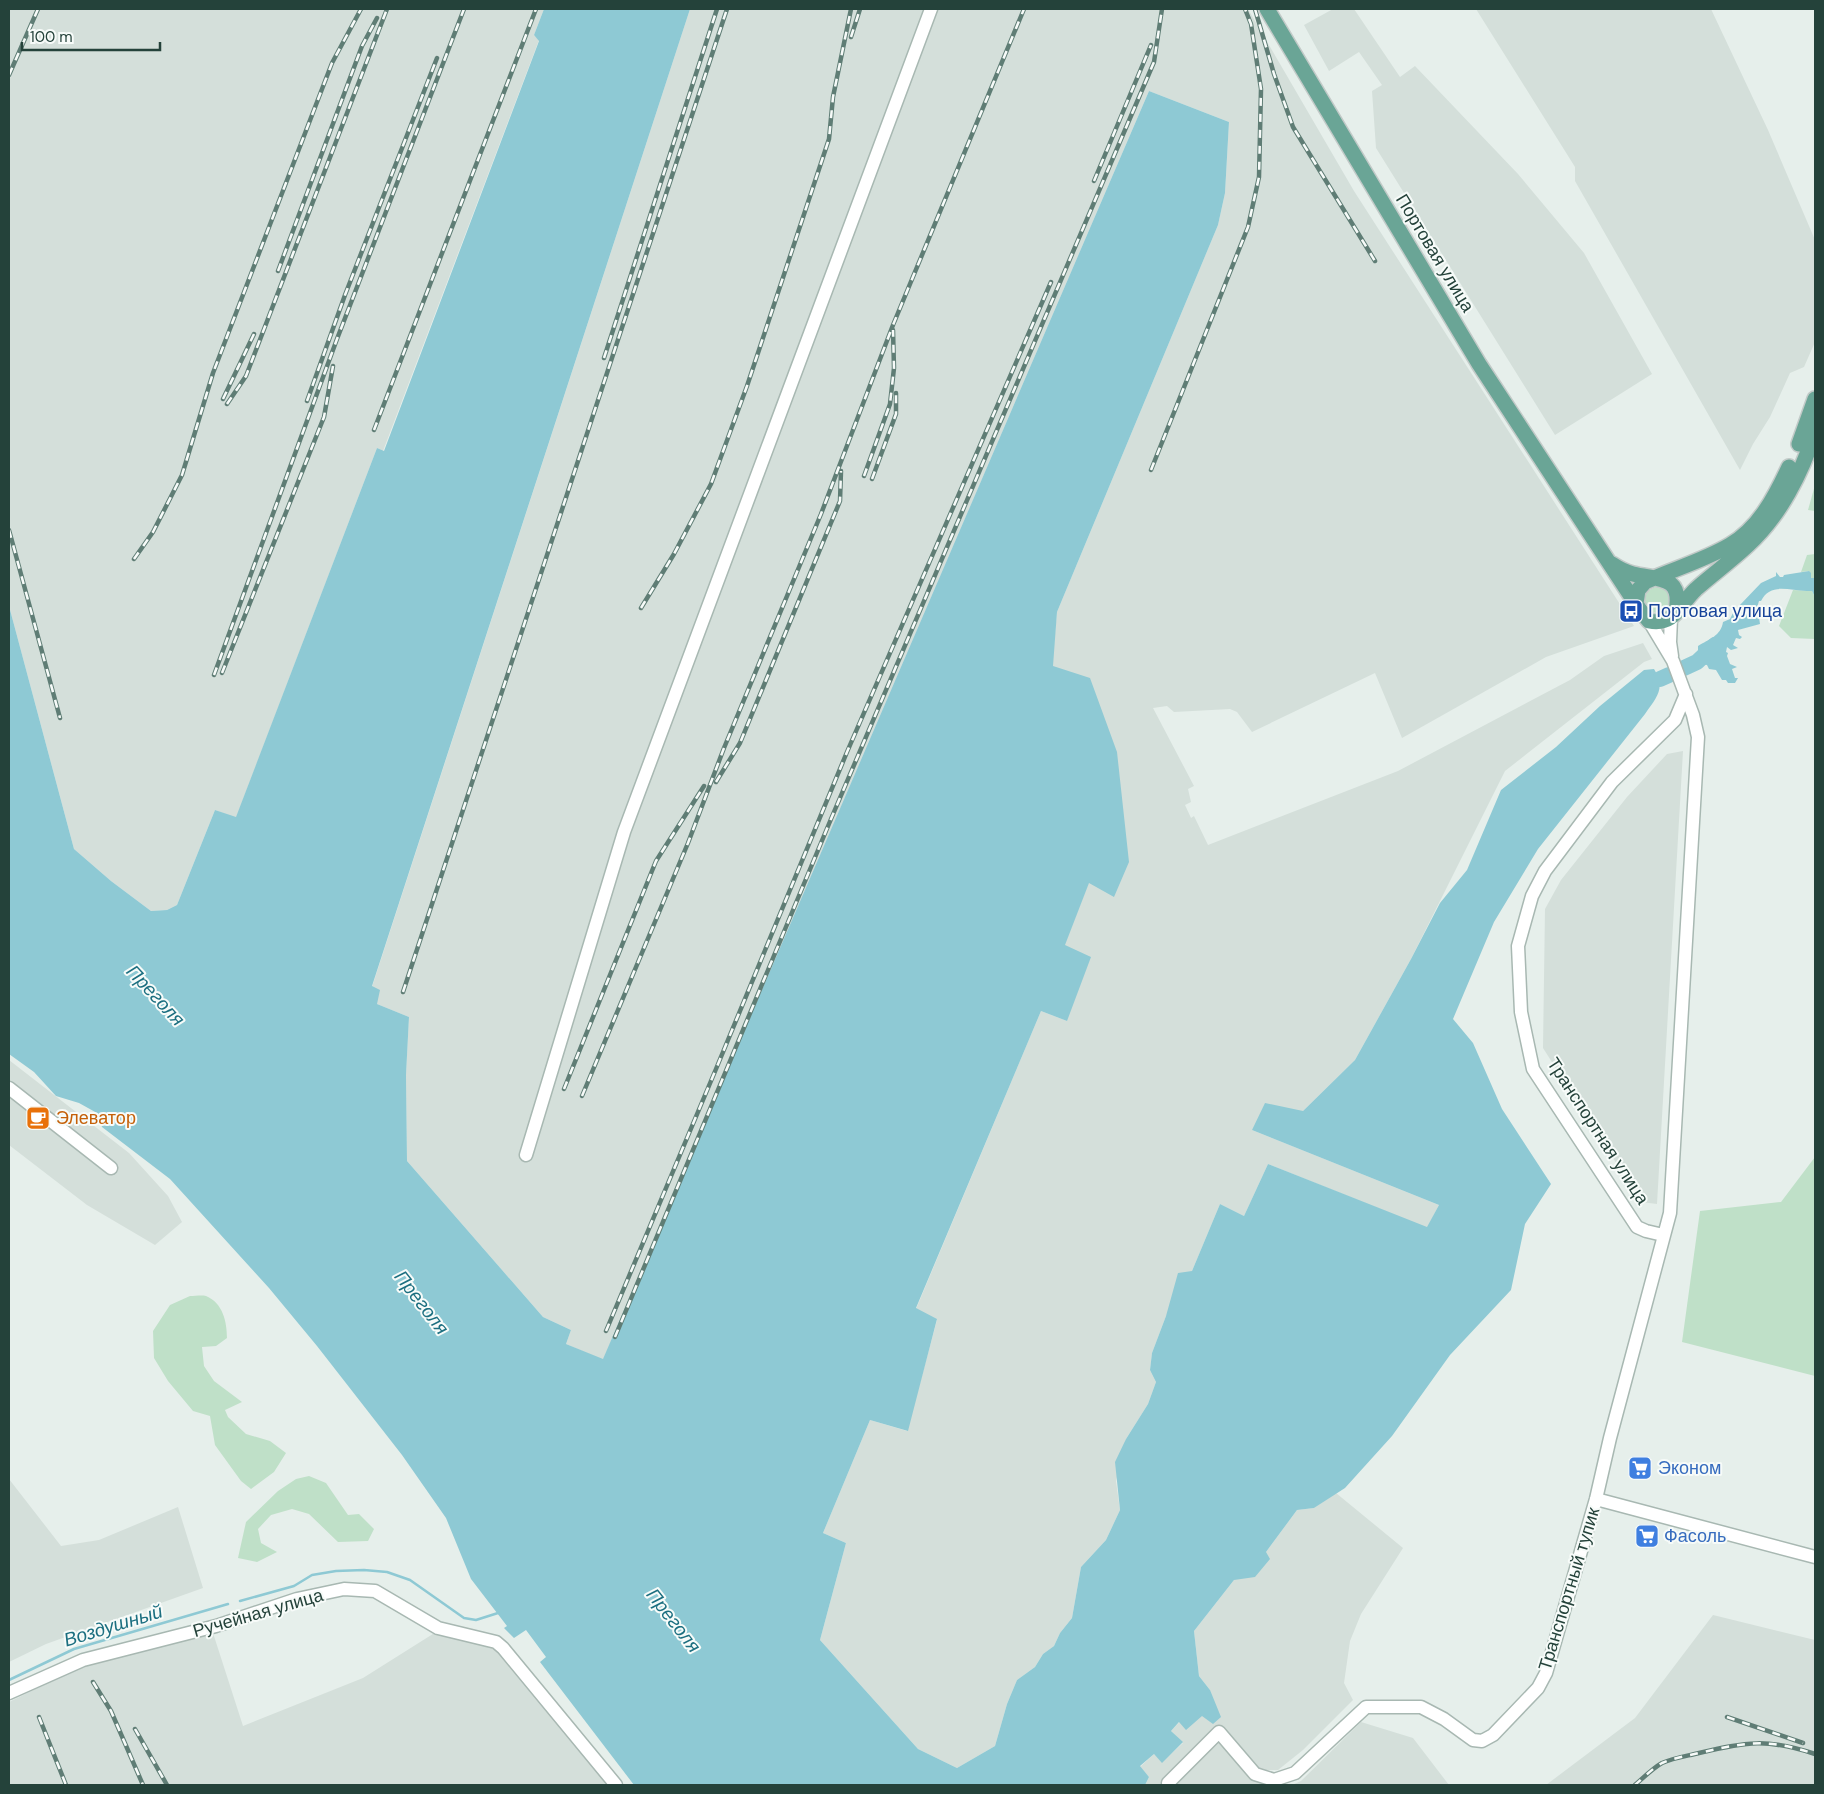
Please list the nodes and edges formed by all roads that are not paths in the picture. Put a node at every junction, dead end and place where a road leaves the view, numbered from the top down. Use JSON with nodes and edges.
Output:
{"nodes":[{"id":1,"x":931,"y":9,"type":"edge"},
{"id":2,"x":1267,"y":9,"type":"edge"},
{"id":3,"x":1815,"y":399,"type":"edge"},
{"id":4,"x":1815,"y":432,"type":"edge"},
{"id":5,"x":1610,"y":563,"type":"junction"},
{"id":6,"x":1657,"y":577,"type":"junction"},
{"id":7,"x":1636,"y":603,"type":"junction"},
{"id":8,"x":1674,"y":615,"type":"junction"},
{"id":9,"x":1649,"y":621,"type":"junction"},
{"id":10,"x":1673,"y":661,"type":"junction"},
{"id":11,"x":1686,"y":694,"type":"junction"},
{"id":12,"x":9,"y":1088,"type":"edge"},
{"id":13,"x":526,"y":1156,"type":"dead end"},
{"id":14,"x":111,"y":1168,"type":"dead end"},
{"id":15,"x":1663,"y":1235,"type":"junction"},
{"id":16,"x":1596,"y":1499,"type":"junction"},
{"id":17,"x":1815,"y":1557,"type":"edge"},
{"id":18,"x":9,"y":1693,"type":"edge"},
{"id":19,"x":1168,"y":1783,"type":"dead end"},
{"id":20,"x":616,"y":1785,"type":"edge"}],
"edges":[{"from":1,"to":13,"type":"street"},
{"from":2,"to":5,"type":"main road","name":"Портовая улица"},
{"from":3,"to":6,"type":"main road"},
{"from":4,"to":8,"type":"main road"},
{"from":5,"to":6,"type":"main road"},
{"from":5,"to":7,"type":"main road","name":"Портовая улица"},
{"from":6,"to":7,"type":"main road"},
{"from":6,"to":8,"type":"main road","name":"Транспортная улица"},
{"from":7,"to":9,"type":"main road","name":"Транспортная улица"},
{"from":8,"to":9,"type":"main road"},
{"from":8,"to":10,"type":"street","name":"Транспортная улица"},
{"from":9,"to":10,"type":"street","name":"Транспортная улица"},
{"from":10,"to":11,"type":"street","name":"Транспортная улица"},
{"from":11,"to":15,"type":"street","name":"Транспортная улица"},
{"from":11,"to":15,"type":"street","name":"Транспортная улица"},
{"from":12,"to":14,"type":"street"},
{"from":15,"to":16,"type":"street","name":"Транспортная улица"},
{"from":16,"to":17,"type":"street"},
{"from":16,"to":19,"type":"street","name":"Транспортный тупик"},
{"from":18,"to":20,"type":"street","name":"Ручейная улица"}]}
